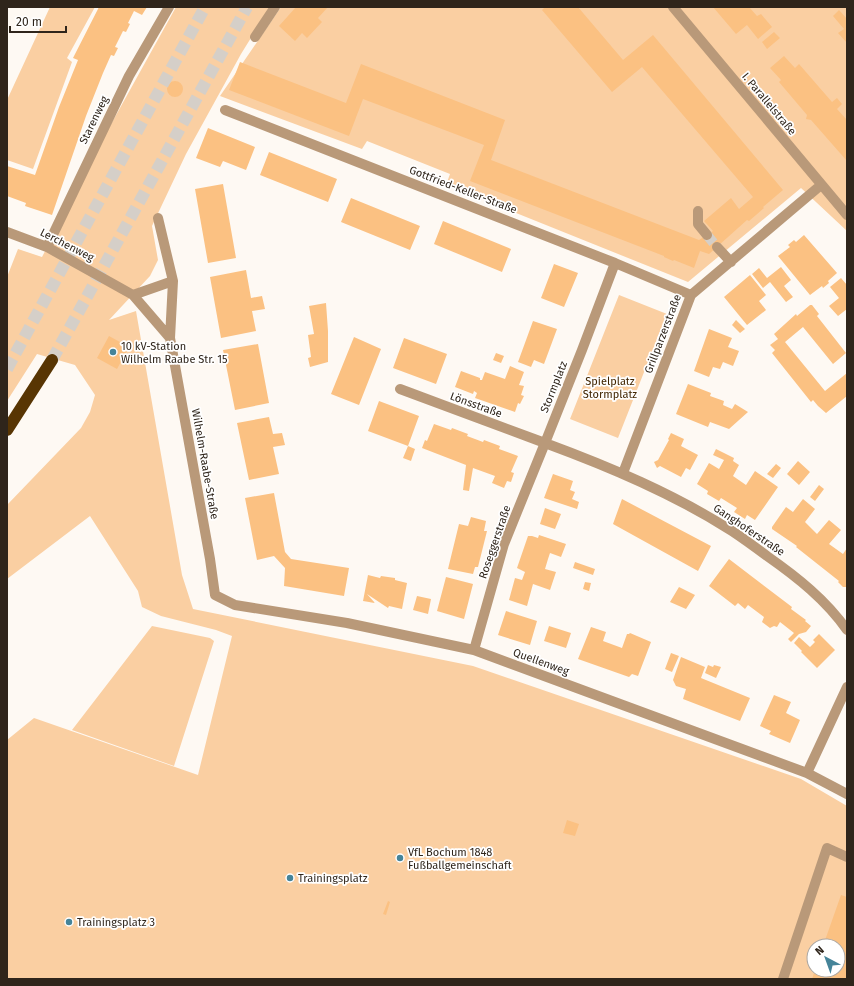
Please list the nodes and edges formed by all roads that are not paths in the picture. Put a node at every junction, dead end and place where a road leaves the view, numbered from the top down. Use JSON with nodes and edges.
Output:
{"nodes":[{"id":1,"x":169,"y":7,"type":"edge"},
{"id":2,"x":275,"y":7,"type":"edge"},
{"id":3,"x":673,"y":7,"type":"edge"},
{"id":4,"x":255,"y":37,"type":"dead end"},
{"id":5,"x":225,"y":110,"type":"dead end"},
{"id":6,"x":821,"y":185,"type":"junction"},
{"id":7,"x":698,"y":211,"type":"dead end"},
{"id":8,"x":847,"y":215,"type":"edge"},
{"id":9,"x":158,"y":218,"type":"dead end"},
{"id":10,"x":7,"y":232,"type":"edge"},
{"id":11,"x":707,"y":235,"type":"tunnel mouth"},
{"id":12,"x":47,"y":247,"type":"junction"},
{"id":13,"x":717,"y":247,"type":"tunnel mouth"},
{"id":14,"x":731,"y":262,"type":"junction"},
{"id":15,"x":615,"y":263,"type":"junction"},
{"id":16,"x":173,"y":281,"type":"junction"},
{"id":17,"x":133,"y":295,"type":"junction"},
{"id":18,"x":691,"y":295,"type":"junction"},
{"id":19,"x":170,"y":338,"type":"junction"},
{"id":20,"x":52,"y":360,"type":"tunnel mouth"},
{"id":21,"x":400,"y":389,"type":"dead end"},
{"id":22,"x":7,"y":430,"type":"edge"},
{"id":23,"x":545,"y":443,"type":"junction"},
{"id":24,"x":623,"y":473,"type":"junction"},
{"id":25,"x":214,"y":595,"type":"joint"},
{"id":26,"x":847,"y":630,"type":"edge"},
{"id":27,"x":474,"y":650,"type":"junction"},
{"id":28,"x":847,"y":687,"type":"edge"},
{"id":29,"x":807,"y":774,"type":"junction"},
{"id":30,"x":847,"y":794,"type":"edge"},
{"id":31,"x":847,"y":857,"type":"edge"},
{"id":32,"x":783,"y":979,"type":"edge"}],
"edges":[{"from":1,"to":12,"type":"street","name":"Starenweg"},
{"from":2,"to":4,"type":"street"},
{"from":3,"to":6,"type":"street","name":"I. Parallelstraße"},
{"from":5,"to":15,"type":"street","name":"Gottfried-Keller-Straße"},
{"from":6,"to":8,"type":"street","name":"I. Parallelstraße"},
{"from":6,"to":14,"type":"street","name":"Grillparzerstraße"},
{"from":7,"to":11,"type":"street"},
{"from":9,"to":16,"type":"street","name":"Wilhelm-Raabe-Straße"},
{"from":10,"to":12,"type":"street","name":"Lerchenweg"},
{"from":12,"to":17,"type":"street","name":"Lerchenweg"},
{"from":13,"to":14,"type":"street"},
{"from":14,"to":18,"type":"street","name":"Grillparzerstraße"},
{"from":15,"to":18,"type":"street","name":"Gottfried-Keller-Straße"},
{"from":15,"to":23,"type":"street","name":"Stormplatz"},
{"from":16,"to":17,"type":"street"},
{"from":16,"to":19,"type":"street","name":"Wilhelm-Raabe-Straße"},
{"from":17,"to":19,"type":"street"},
{"from":18,"to":24,"type":"street","name":"Grillparzerstraße"},
{"from":19,"to":25,"type":"street","name":"Wilhelm-Raabe-Straße"},
{"from":20,"to":22,"type":"highway"},
{"from":21,"to":23,"type":"street","name":"Lönsstraße"},
{"from":23,"to":24,"type":"street"},
{"from":23,"to":27,"type":"street","name":"Roseggerstraße"},
{"from":24,"to":26,"type":"street","name":"Ganghoferstraße"},
{"from":25,"to":27,"type":"street","name":"Quellenweg"},
{"from":27,"to":29,"type":"street","name":"Quellenweg"},
{"from":28,"to":29,"type":"street"},
{"from":29,"to":30,"type":"street","name":"Quellenweg"},
{"from":31,"to":32,"type":"street"}]}
